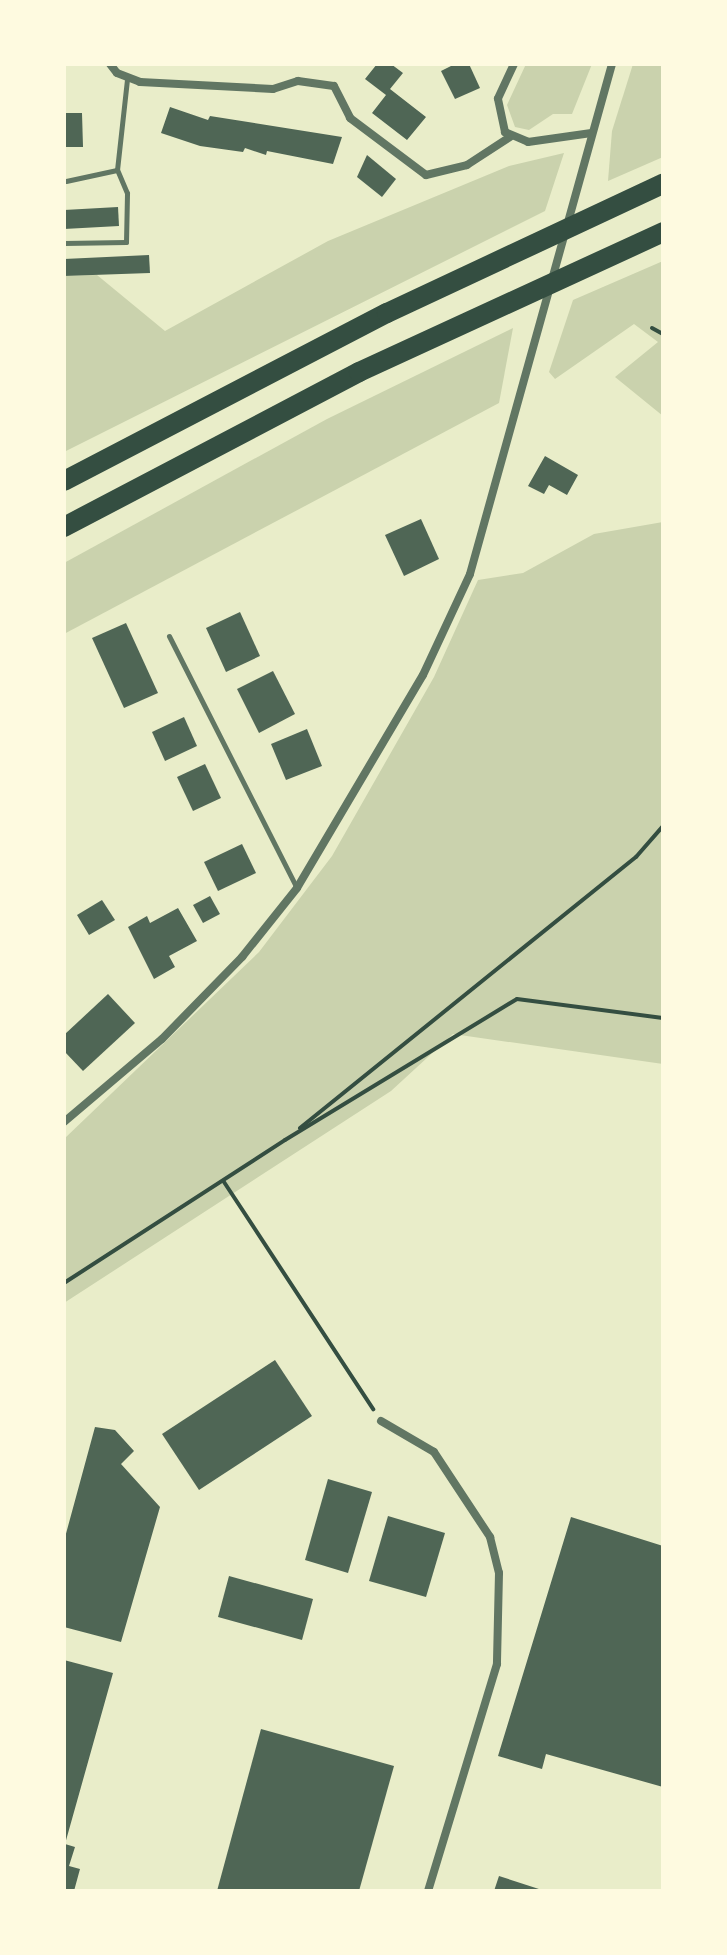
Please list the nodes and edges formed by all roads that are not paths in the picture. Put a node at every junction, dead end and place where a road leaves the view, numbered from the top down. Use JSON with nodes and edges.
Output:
{"nodes":[{"id":1,"x":110,"y":64,"type":"edge"},
{"id":2,"x":514,"y":64,"type":"edge"},
{"id":3,"x":612,"y":64,"type":"edge"},
{"id":4,"x":127,"y":79,"type":"junction"},
{"id":5,"x":590,"y":136,"type":"junction"},
{"id":6,"x":510,"y":137,"type":"junction"},
{"id":7,"x":117,"y":170,"type":"junction"},
{"id":8,"x":66,"y":181,"type":"dead end"},
{"id":9,"x":663,"y":184,"type":"edge"},
{"id":10,"x":663,"y":232,"type":"edge"},
{"id":11,"x":64,"y":243,"type":"edge"},
{"id":12,"x":64,"y":481,"type":"edge"},
{"id":13,"x":64,"y":527,"type":"edge"},
{"id":14,"x":169,"y":636,"type":"dead end"},
{"id":15,"x":297,"y":888,"type":"junction"},
{"id":16,"x":64,"y":1122,"type":"edge"},
{"id":17,"x":381,"y":1421,"type":"road end"},
{"id":18,"x":428,"y":1891,"type":"edge"}],
"edges":[{"from":1,"to":4,"type":"street"},
{"from":2,"to":6,"type":"street"},
{"from":3,"to":5,"type":"street"},
{"from":4,"to":6,"type":"street"},
{"from":4,"to":7,"type":"lane"},
{"from":5,"to":6,"type":"street"},
{"from":5,"to":15,"type":"street"},
{"from":7,"to":8,"type":"lane"},
{"from":7,"to":11,"type":"lane"},
{"from":9,"to":12,"type":"highway"},
{"from":10,"to":13,"type":"highway"},
{"from":14,"to":15,"type":"lane"},
{"from":15,"to":16,"type":"street"},
{"from":17,"to":18,"type":"street"}]}
